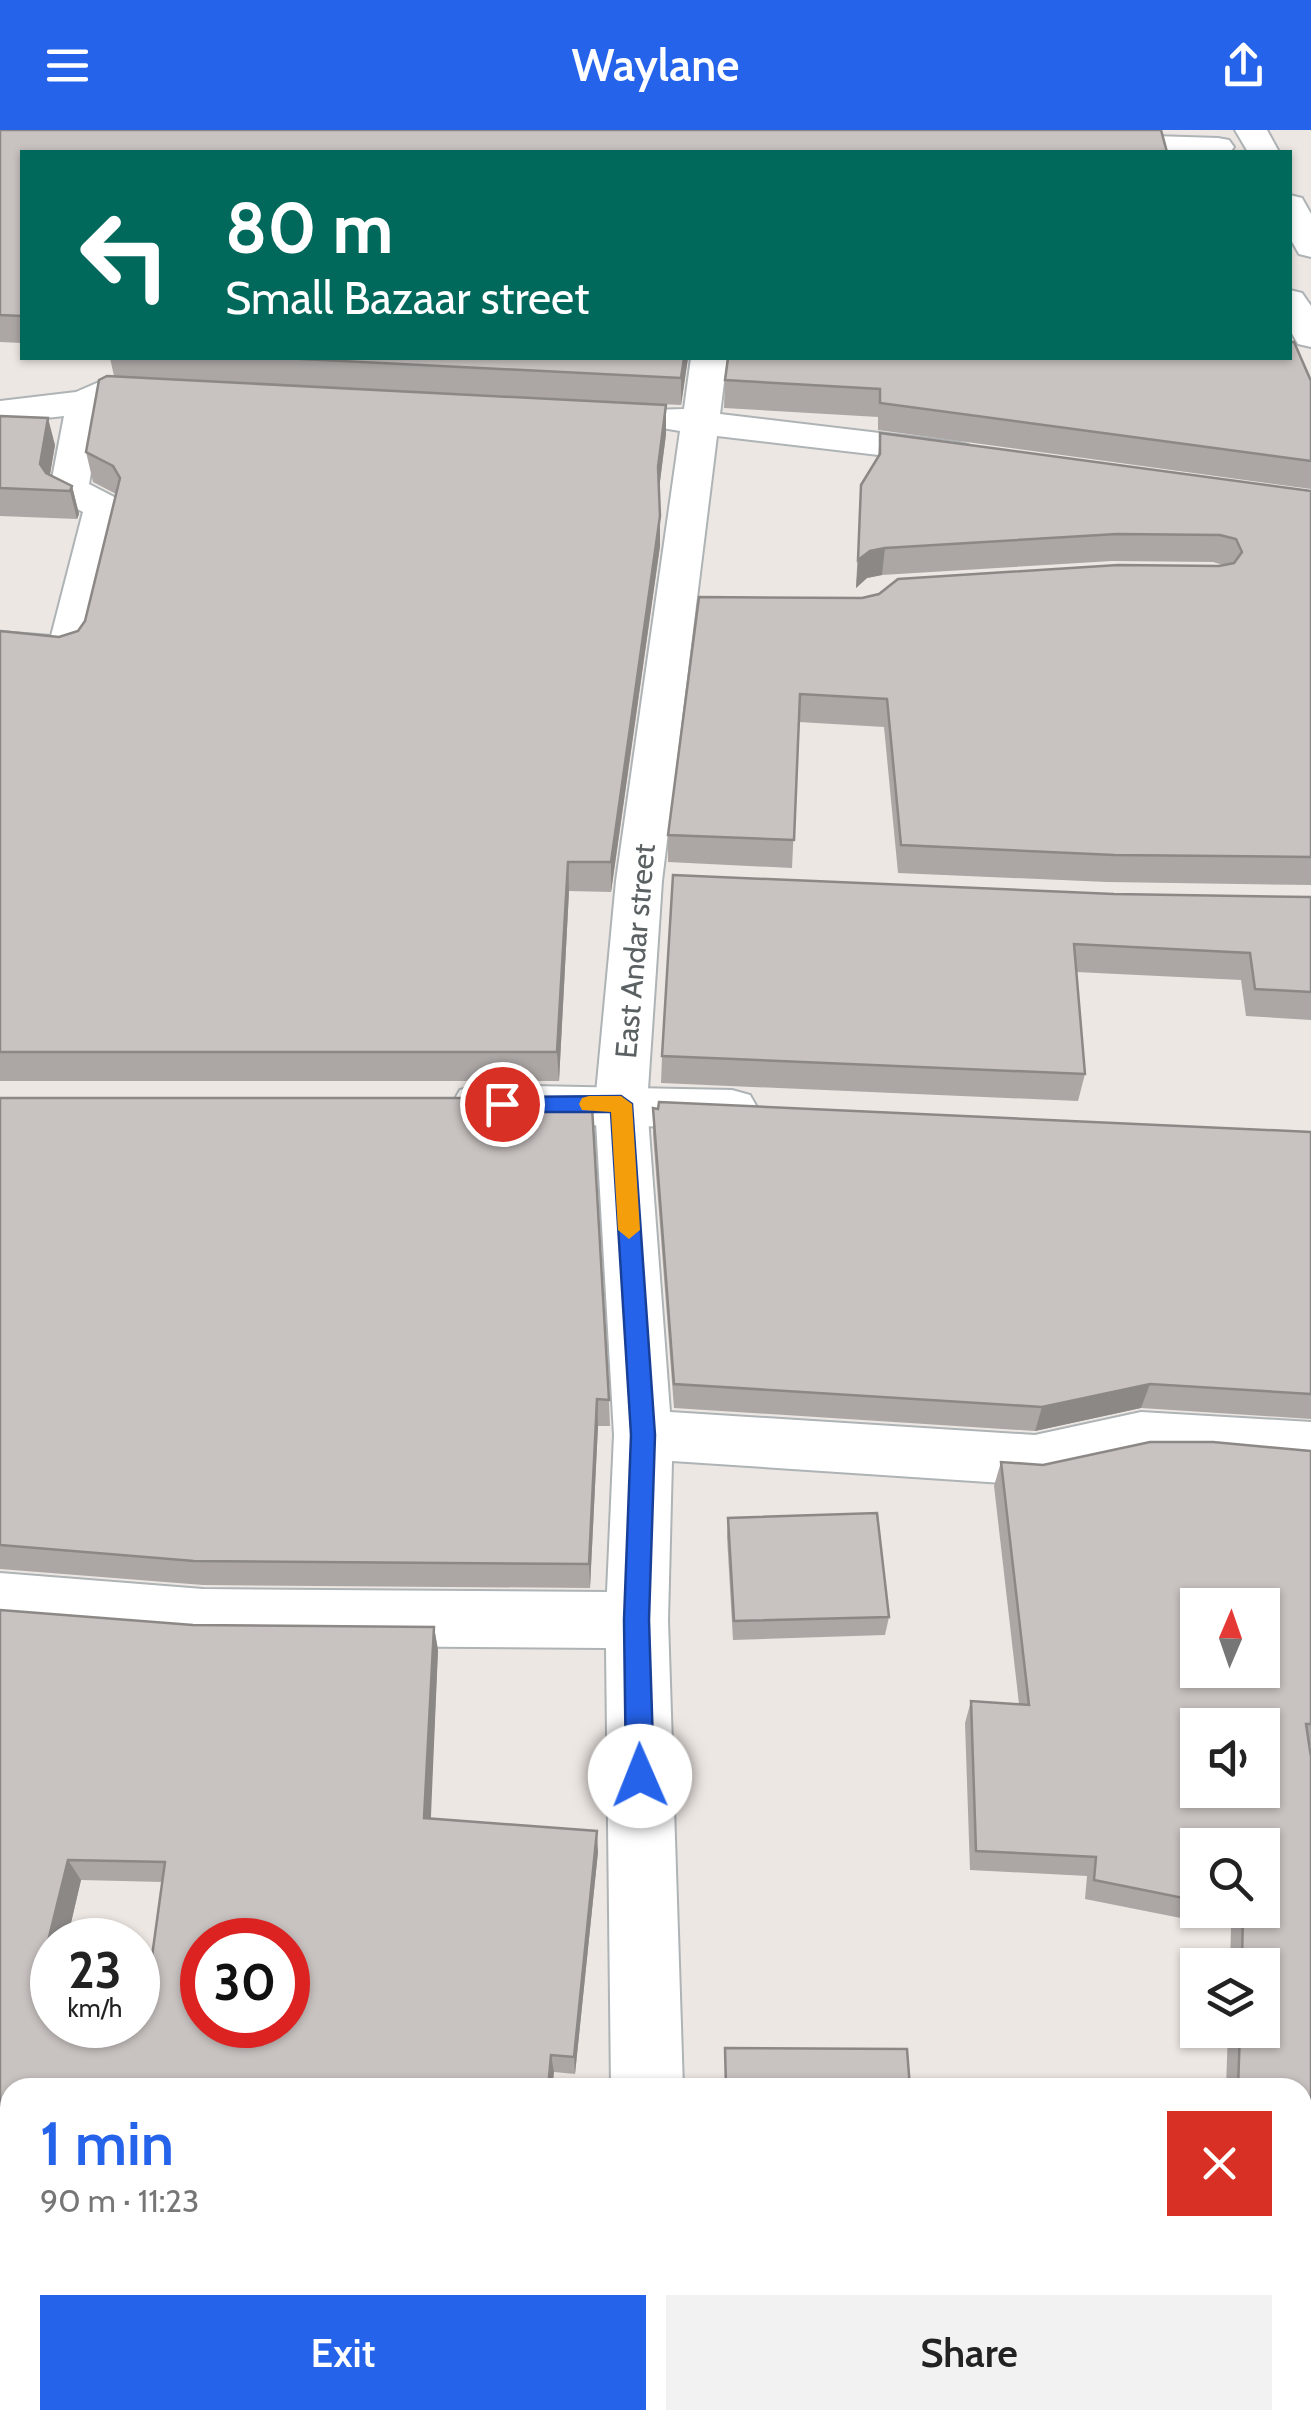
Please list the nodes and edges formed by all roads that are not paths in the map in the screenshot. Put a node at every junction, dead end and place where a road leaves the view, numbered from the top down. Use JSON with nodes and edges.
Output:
{"nodes":[{"id":1,"x":1054,"y":142,"type":"edge"},
{"id":2,"x":1216,"y":143,"type":"edge"},
{"id":3,"x":1292,"y":209,"type":"edge"},
{"id":4,"x":1311,"y":247,"type":"edge"},
{"id":5,"x":1292,"y":303,"type":"edge"},
{"id":6,"x":1311,"y":336,"type":"edge"},
{"id":7,"x":710,"y":360,"type":"edge"},
{"id":8,"x":99,"y":383,"type":"edge"},
{"id":9,"x":202,"y":394,"type":"edge"},
{"id":10,"x":0,"y":412,"type":"edge"},
{"id":11,"x":628,"y":416,"type":"edge"},
{"id":12,"x":700,"y":420,"type":"junction"},
{"id":13,"x":985,"y":457,"type":"edge"},
{"id":14,"x":0,"y":645,"type":"edge"},
{"id":15,"x":621,"y":1104,"type":"junction"},
{"id":16,"x":422,"y":1105,"type":"edge"},
{"id":17,"x":779,"y":1111,"type":"edge"},
{"id":18,"x":643,"y":1435,"type":"junction"},
{"id":19,"x":1311,"y":1447,"type":"edge"},
{"id":20,"x":0,"y":1602,"type":"edge"},
{"id":21,"x":636,"y":1620,"type":"junction"},
{"id":22,"x":647,"y":2078,"type":"edge"}],
"edges":[{"from":1,"to":2,"type":"street"},
{"from":3,"to":4,"type":"street"},
{"from":5,"to":6,"type":"street"},
{"from":7,"to":12,"type":"street","name":"East Andar street"},
{"from":8,"to":9,"type":"street"},
{"from":8,"to":10,"type":"street"},
{"from":8,"to":14,"type":"street"},
{"from":11,"to":12,"type":"street"},
{"from":12,"to":13,"type":"street"},
{"from":12,"to":15,"type":"street","name":"East Andar street"},
{"from":15,"to":16,"type":"street"},
{"from":15,"to":17,"type":"street"},
{"from":15,"to":18,"type":"street","name":"East Andar street"},
{"from":18,"to":19,"type":"street"},
{"from":18,"to":21,"type":"street","name":"East Andar street"},
{"from":20,"to":21,"type":"street"},
{"from":21,"to":22,"type":"street","name":"East Andar street"}]}
